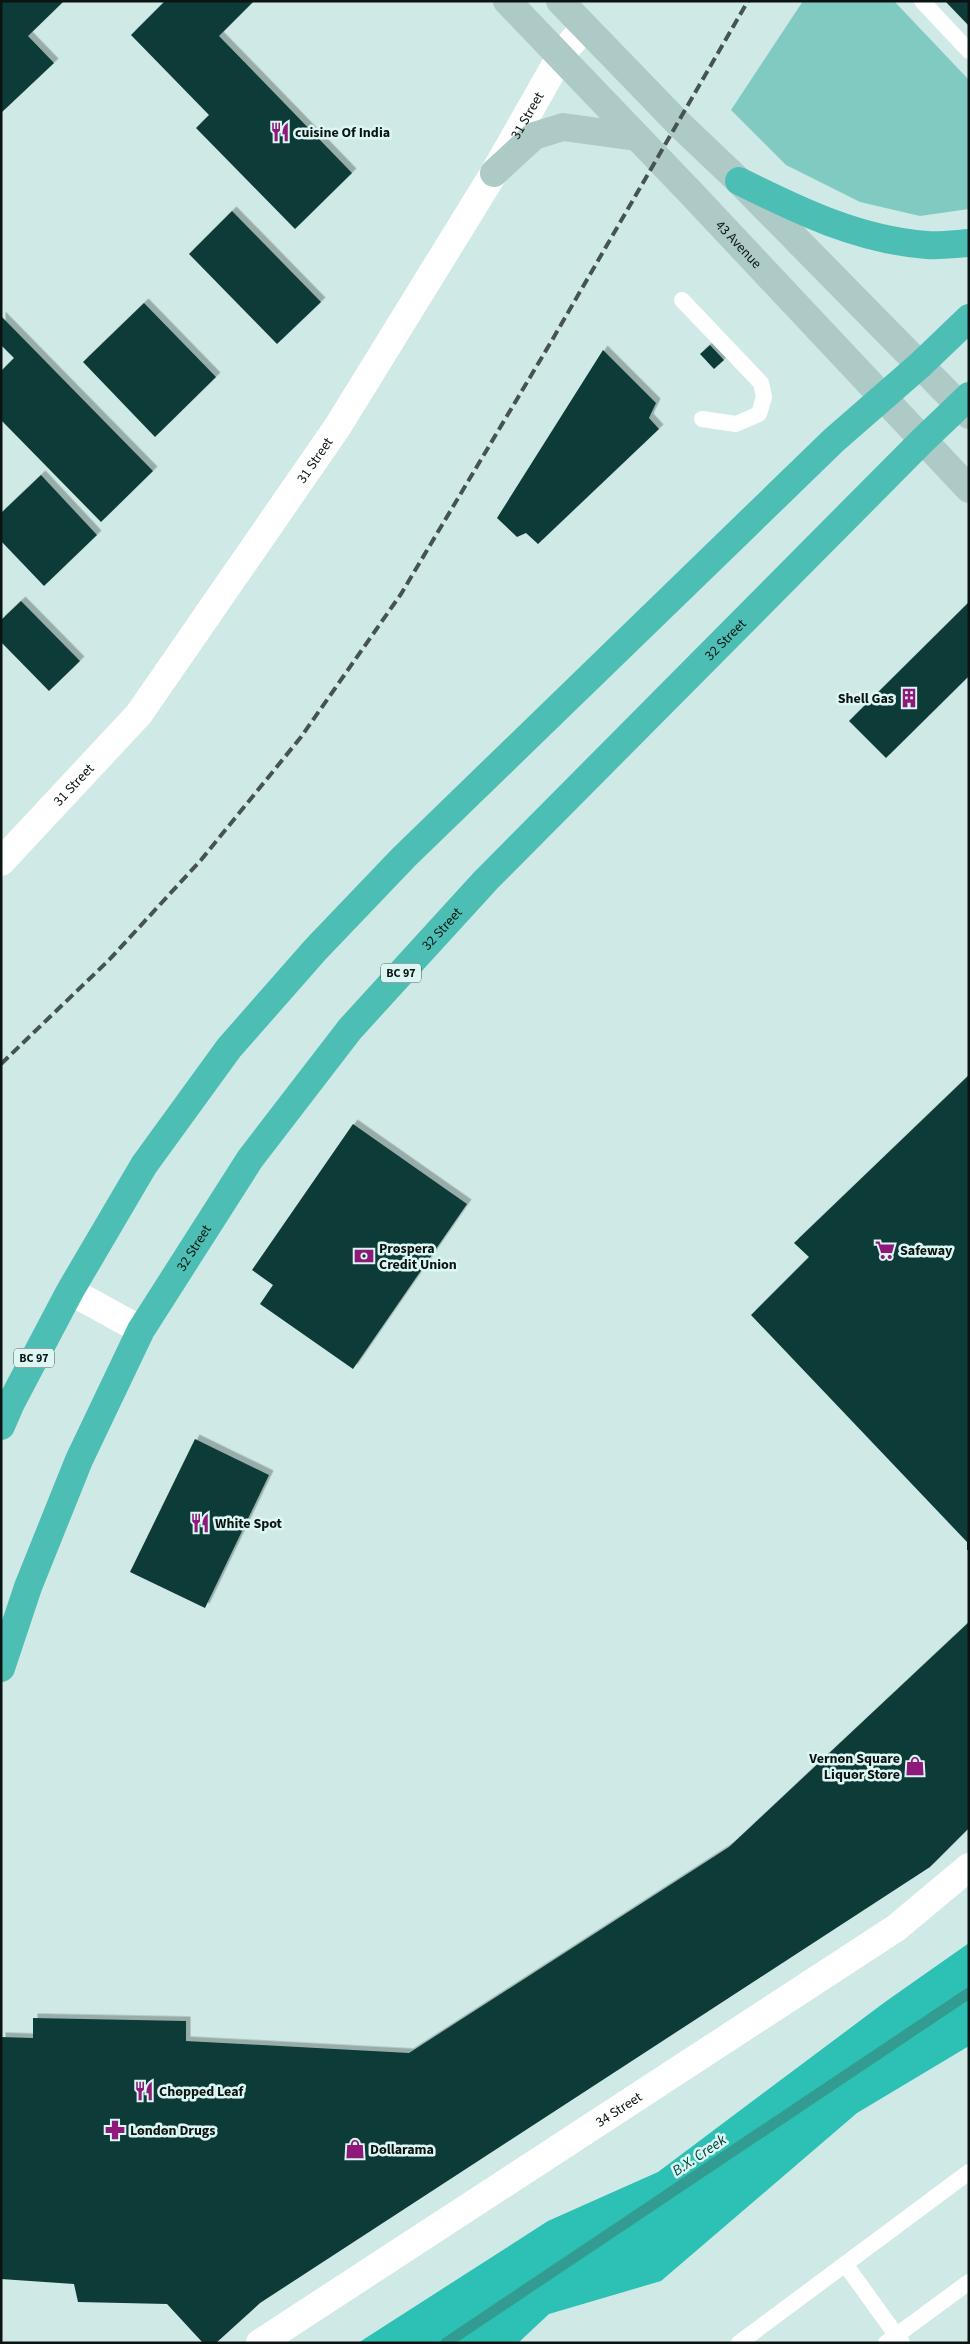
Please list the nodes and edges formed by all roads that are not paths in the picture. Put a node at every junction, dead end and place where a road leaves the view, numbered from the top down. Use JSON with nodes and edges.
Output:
{"nodes":[{"id":1,"x":507,"y":1,"type":"edge"},
{"id":2,"x":560,"y":1,"type":"edge"},
{"id":3,"x":922,"y":1,"type":"edge"},
{"id":4,"x":584,"y":27,"type":"junction"},
{"id":5,"x":969,"y":51,"type":"edge"},
{"id":6,"x":560,"y":57,"type":"junction"},
{"id":7,"x":636,"y":137,"type":"junction"},
{"id":8,"x":494,"y":173,"type":"junction"},
{"id":9,"x":739,"y":182,"type":"junction"},
{"id":10,"x":969,"y":243,"type":"edge"},
{"id":11,"x":682,"y":300,"type":"dead end"},
{"id":12,"x":969,"y":318,"type":"edge"},
{"id":13,"x":920,"y":365,"type":"junction"},
{"id":14,"x":883,"y":398,"type":"junction"},
{"id":15,"x":966,"y":405,"type":"edge"},
{"id":16,"x":702,"y":420,"type":"dead end"},
{"id":17,"x":922,"y":440,"type":"junction"},
{"id":18,"x":969,"y":489,"type":"edge"},
{"id":19,"x":1,"y":862,"type":"edge"},
{"id":20,"x":70,"y":1291,"type":"junction"},
{"id":21,"x":141,"y":1330,"type":"junction"},
{"id":22,"x":1,"y":1426,"type":"edge"},
{"id":23,"x":1,"y":1668,"type":"edge"},
{"id":24,"x":969,"y":1867,"type":"edge"},
{"id":25,"x":969,"y":2172,"type":"edge"},
{"id":26,"x":845,"y":2264,"type":"junction"},
{"id":27,"x":969,"y":2282,"type":"edge"},
{"id":28,"x":894,"y":2340,"type":"edge"},
{"id":29,"x":260,"y":2343,"type":"edge"},
{"id":30,"x":739,"y":2343,"type":"edge"}],
"edges":[{"from":1,"to":6,"type":"street","name":"43 Avenue"},
{"from":2,"to":4,"type":"street"},
{"from":3,"to":5,"type":"lane"},
{"from":4,"to":6,"type":"street","name":"31 Street"},
{"from":4,"to":9,"type":"street"},
{"from":6,"to":7,"type":"street","name":"43 Avenue"},
{"from":6,"to":8,"type":"street","name":"31 Street"},
{"from":7,"to":8,"type":"street"},
{"from":7,"to":14,"type":"street","name":"43 Avenue"},
{"from":8,"to":19,"type":"street","name":"31 Street"},
{"from":9,"to":10,"type":"highway"},
{"from":9,"to":13,"type":"street"},
{"from":11,"to":16,"type":"lane"},
{"from":12,"to":13,"type":"highway","number":"BC 97"},
{"from":13,"to":14,"type":"highway","number":"BC 97"},
{"from":13,"to":15,"type":"street"},
{"from":14,"to":17,"type":"street","name":"43 Avenue"},
{"from":14,"to":20,"type":"highway","number":"BC 97"},
{"from":15,"to":17,"type":"highway","name":"32 Street","number":"BC 97"},
{"from":17,"to":18,"type":"street","name":"43 Avenue"},
{"from":17,"to":21,"type":"highway","name":"32 Street","number":"BC 97"},
{"from":20,"to":21,"type":"street"},
{"from":20,"to":22,"type":"highway","number":"BC 97"},
{"from":21,"to":23,"type":"highway","name":"32 Street","number":"BC 97"},
{"from":24,"to":29,"type":"street","name":"34 Street"},
{"from":25,"to":26,"type":"lane"},
{"from":26,"to":28,"type":"lane"},
{"from":26,"to":30,"type":"lane"},
{"from":27,"to":28,"type":"lane"}]}
